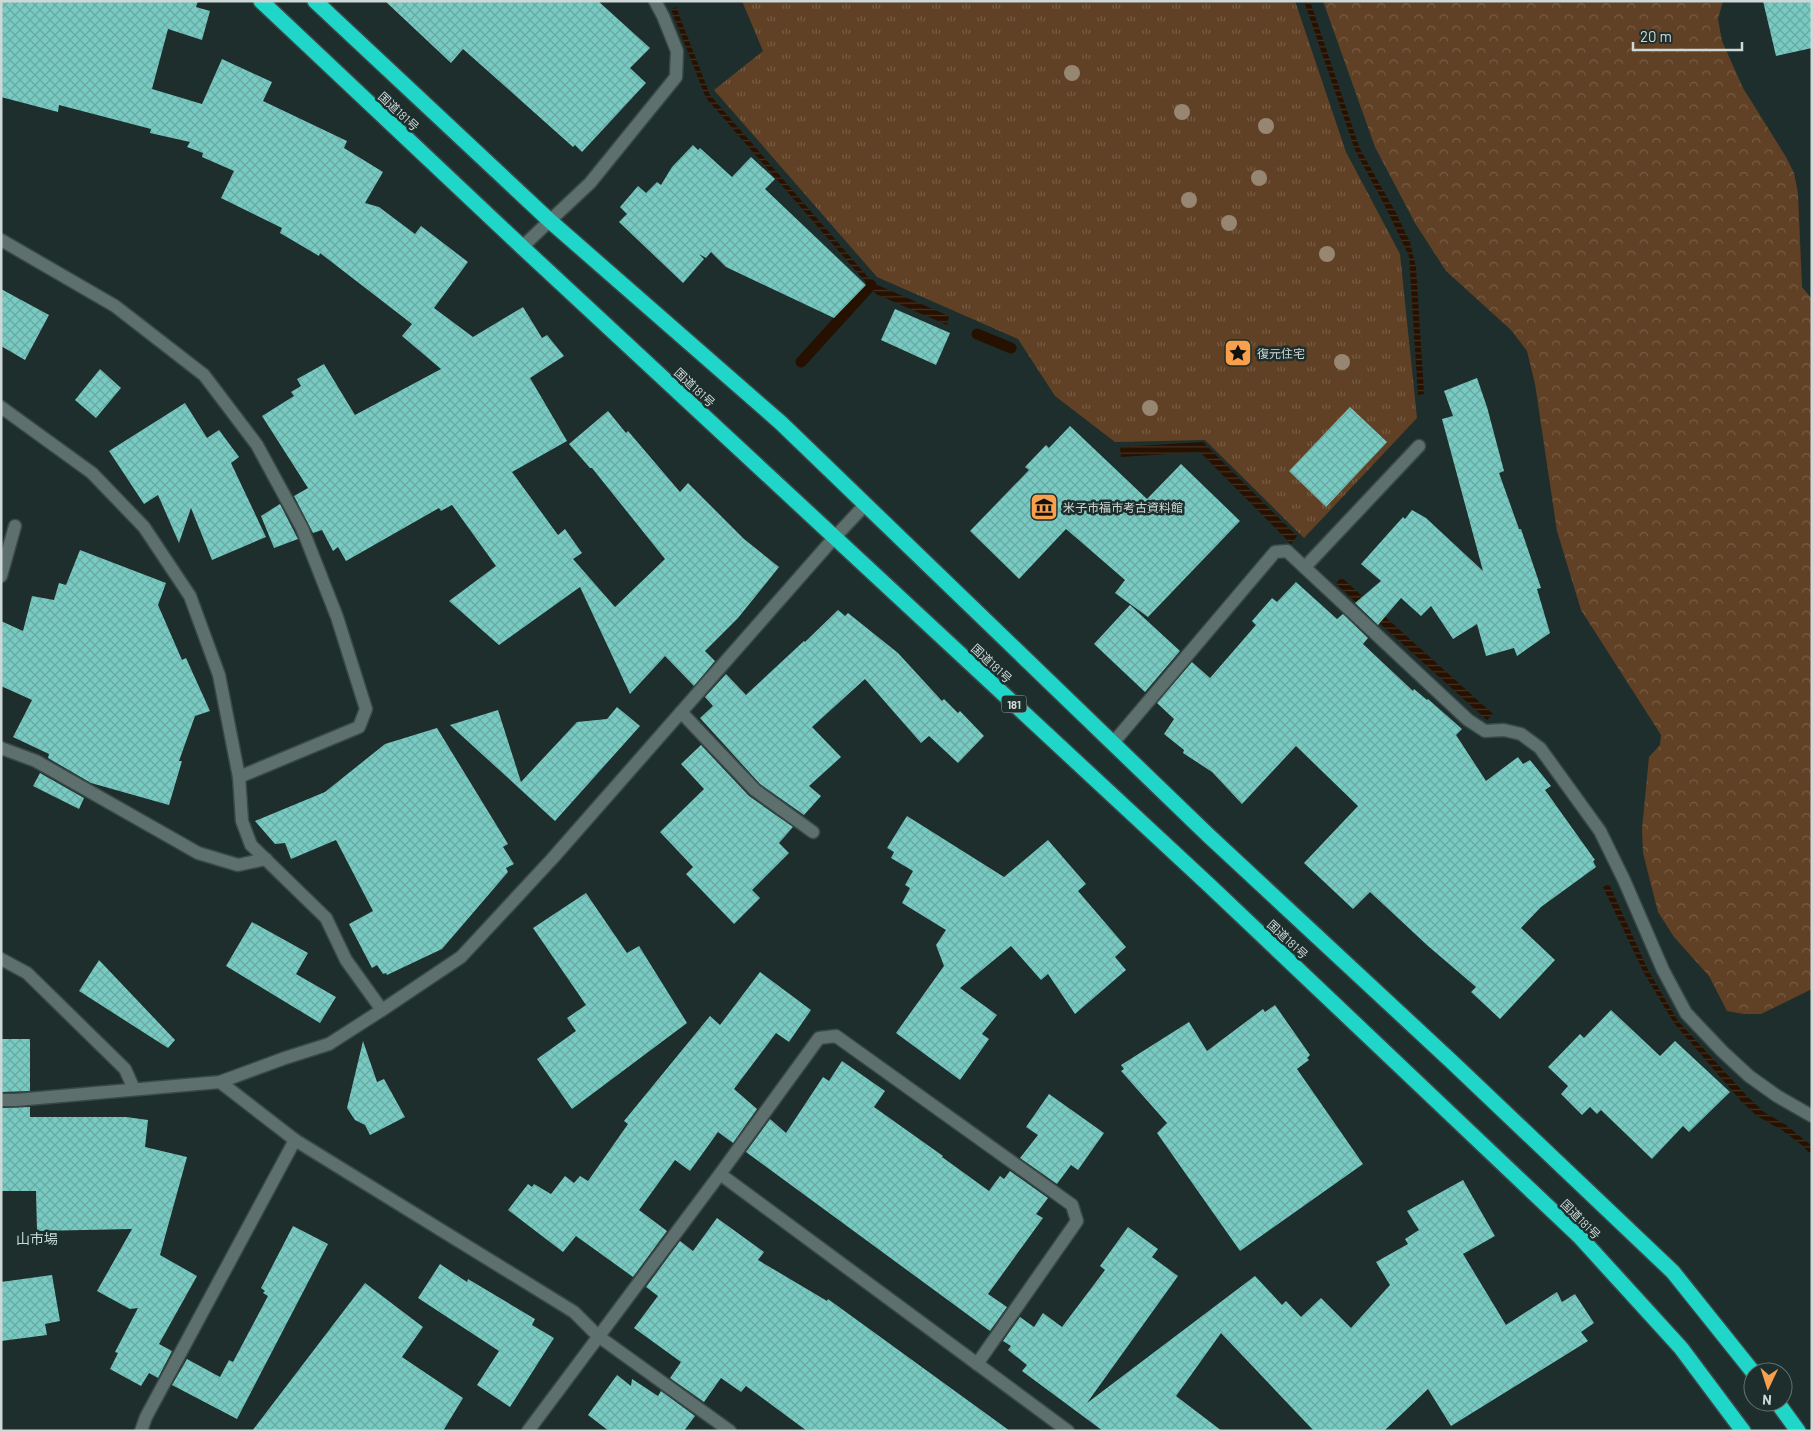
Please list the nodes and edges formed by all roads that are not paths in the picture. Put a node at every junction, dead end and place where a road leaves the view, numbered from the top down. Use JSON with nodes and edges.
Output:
{"nodes":[{"id":1,"x":261,"y":1,"type":"edge"},
{"id":2,"x":315,"y":1,"type":"edge"},
{"id":3,"x":655,"y":1,"type":"edge"},
{"id":4,"x":550,"y":221,"type":"junction"},
{"id":5,"x":1,"y":240,"type":"edge"},
{"id":6,"x":522,"y":247,"type":"junction"},
{"id":7,"x":1,"y":407,"type":"edge"},
{"id":8,"x":1419,"y":446,"type":"dead end"},
{"id":9,"x":866,"y":505,"type":"junction"},
{"id":10,"x":15,"y":526,"type":"dead end"},
{"id":11,"x":834,"y":538,"type":"junction"},
{"id":12,"x":1305,"y":567,"type":"junction"},
{"id":13,"x":1,"y":576,"type":"edge"},
{"id":14,"x":681,"y":712,"type":"junction"},
{"id":15,"x":1114,"y":743,"type":"junction"},
{"id":16,"x":1,"y":748,"type":"edge"},
{"id":17,"x":239,"y":777,"type":"junction"},
{"id":18,"x":813,"y":832,"type":"dead end"},
{"id":19,"x":266,"y":860,"type":"junction"},
{"id":20,"x":1,"y":960,"type":"edge"},
{"id":21,"x":382,"y":1010,"type":"junction"},
{"id":22,"x":220,"y":1082,"type":"junction"},
{"id":23,"x":134,"y":1089,"type":"junction"},
{"id":24,"x":1,"y":1100,"type":"edge"},
{"id":25,"x":1812,"y":1116,"type":"edge"},
{"id":26,"x":295,"y":1140,"type":"junction"},
{"id":27,"x":720,"y":1174,"type":"junction"},
{"id":28,"x":598,"y":1336,"type":"junction"},
{"id":29,"x":1745,"y":1362,"type":"edge"},
{"id":30,"x":977,"y":1364,"type":"junction"},
{"id":31,"x":1784,"y":1412,"type":"edge"},
{"id":32,"x":141,"y":1431,"type":"edge"},
{"id":33,"x":528,"y":1431,"type":"edge"},
{"id":34,"x":730,"y":1431,"type":"edge"},
{"id":35,"x":1068,"y":1431,"type":"edge"},
{"id":36,"x":1743,"y":1431,"type":"edge"},
{"id":37,"x":1798,"y":1431,"type":"edge"}],
"edges":[{"from":1,"to":6,"type":"highway","name":"国道181号","number":"181"},
{"from":2,"to":4,"type":"highway","name":"国道181号"},
{"from":3,"to":4,"type":"street"},
{"from":4,"to":6,"type":"street"},
{"from":4,"to":9,"type":"highway","name":"国道181号"},
{"from":5,"to":17,"type":"street"},
{"from":6,"to":11,"type":"highway","name":"国道181号","number":"181"},
{"from":7,"to":17,"type":"street"},
{"from":8,"to":12,"type":"street"},
{"from":9,"to":11,"type":"street"},
{"from":9,"to":15,"type":"highway","name":"国道181号"},
{"from":10,"to":13,"type":"street"},
{"from":11,"to":14,"type":"street"},
{"from":11,"to":36,"type":"highway","name":"国道181号","number":"181"},
{"from":12,"to":15,"type":"street"},
{"from":12,"to":25,"type":"street"},
{"from":14,"to":18,"type":"street"},
{"from":14,"to":21,"type":"street"},
{"from":15,"to":29,"type":"highway","name":"国道181号"},
{"from":16,"to":19,"type":"street"},
{"from":17,"to":19,"type":"street"},
{"from":19,"to":21,"type":"street"},
{"from":20,"to":23,"type":"street"},
{"from":21,"to":22,"type":"street"},
{"from":22,"to":23,"type":"street"},
{"from":22,"to":26,"type":"street"},
{"from":23,"to":24,"type":"street"},
{"from":26,"to":28,"type":"street"},
{"from":26,"to":32,"type":"street"},
{"from":27,"to":28,"type":"street"},
{"from":27,"to":30,"type":"street"},
{"from":27,"to":30,"type":"street"},
{"from":28,"to":33,"type":"street"},
{"from":28,"to":34,"type":"street"},
{"from":30,"to":35,"type":"street"},
{"from":31,"to":37,"type":"highway"}]}
